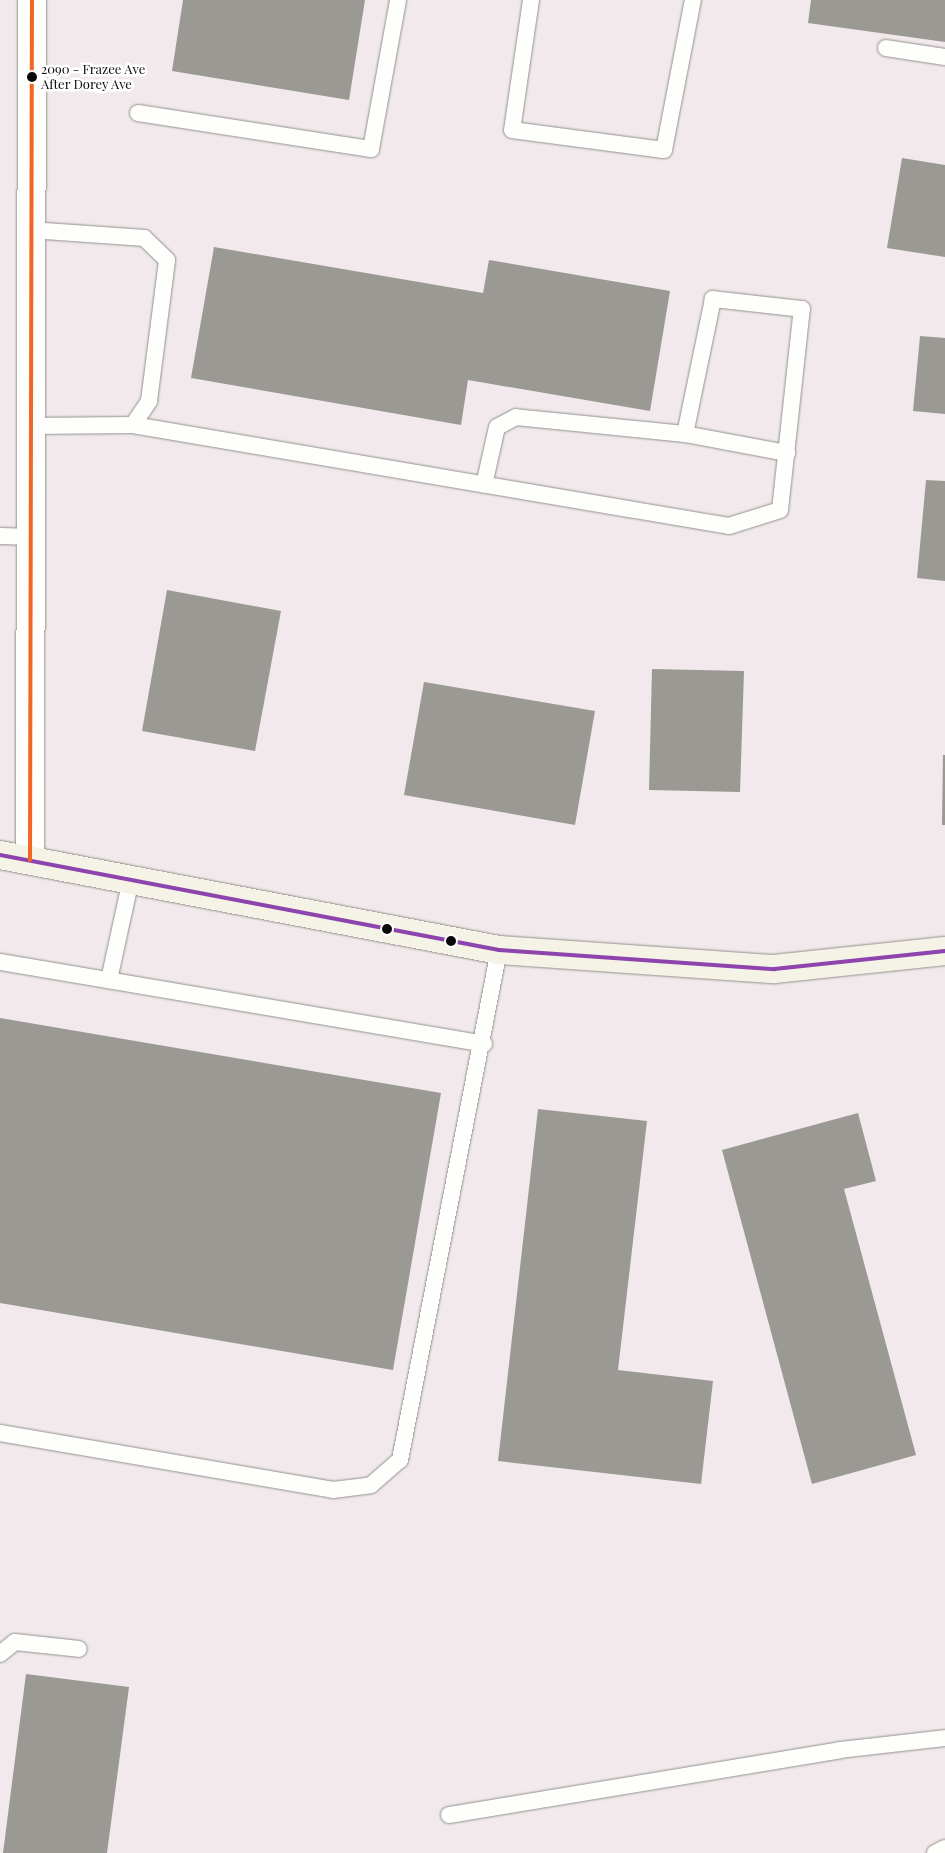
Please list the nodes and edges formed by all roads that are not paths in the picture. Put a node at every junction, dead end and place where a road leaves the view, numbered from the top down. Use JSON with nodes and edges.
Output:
{"nodes":[{"id":1,"x":32,"y":0,"type":"edge"},
{"id":2,"x":398,"y":0,"type":"edge"},
{"id":3,"x":531,"y":0,"type":"edge"},
{"id":4,"x":693,"y":0,"type":"edge"},
{"id":5,"x":886,"y":48,"type":"dead end"},
{"id":6,"x":945,"y":57,"type":"edge"},
{"id":7,"x":138,"y":113,"type":"dead end"},
{"id":8,"x":31,"y":230,"type":"junction"},
{"id":9,"x":134,"y":425,"type":"junction"},
{"id":10,"x":31,"y":426,"type":"junction"},
{"id":11,"x":685,"y":434,"type":"junction"},
{"id":12,"x":787,"y":453,"type":"junction"},
{"id":13,"x":484,"y":485,"type":"junction"},
{"id":14,"x":0,"y":536,"type":"edge"},
{"id":15,"x":31,"y":537,"type":"junction"},
{"id":16,"x":0,"y":855,"type":"edge"},
{"id":17,"x":30,"y":860,"type":"junction"},
{"id":18,"x":130,"y":879,"type":"junction"},
{"id":19,"x":499,"y":950,"type":"junction"},
{"id":20,"x":945,"y":951,"type":"edge"},
{"id":21,"x":0,"y":962,"type":"edge"},
{"id":22,"x":109,"y":980,"type":"junction"},
{"id":23,"x":484,"y":1044,"type":"junction"},
{"id":24,"x":0,"y":1433,"type":"edge"},
{"id":25,"x":80,"y":1649,"type":"dead end"},
{"id":26,"x":0,"y":1654,"type":"edge"},
{"id":27,"x":945,"y":1738,"type":"edge"},
{"id":28,"x":449,"y":1815,"type":"dead end"},
{"id":29,"x":945,"y":1848,"type":"edge"},
{"id":30,"x":935,"y":1853,"type":"edge"}],
"edges":[{"from":1,"to":8,"type":"street"},
{"from":2,"to":7,"type":"lane"},
{"from":3,"to":4,"type":"lane"},
{"from":5,"to":6,"type":"lane"},
{"from":8,"to":9,"type":"lane"},
{"from":8,"to":10,"type":"street"},
{"from":9,"to":10,"type":"lane"},
{"from":9,"to":13,"type":"lane"},
{"from":10,"to":15,"type":"street"},
{"from":11,"to":12,"type":"lane"},
{"from":11,"to":12,"type":"lane"},
{"from":11,"to":13,"type":"lane"},
{"from":12,"to":13,"type":"lane"},
{"from":14,"to":15,"type":"lane"},
{"from":15,"to":17,"type":"street"},
{"from":16,"to":17,"type":"main road"},
{"from":17,"to":18,"type":"main road"},
{"from":18,"to":19,"type":"main road"},
{"from":18,"to":22,"type":"lane"},
{"from":19,"to":20,"type":"main road"},
{"from":19,"to":23,"type":"lane"},
{"from":21,"to":22,"type":"lane"},
{"from":22,"to":23,"type":"lane"},
{"from":23,"to":24,"type":"lane"},
{"from":25,"to":26,"type":"lane"},
{"from":27,"to":28,"type":"lane"},
{"from":29,"to":30,"type":"lane"}]}
